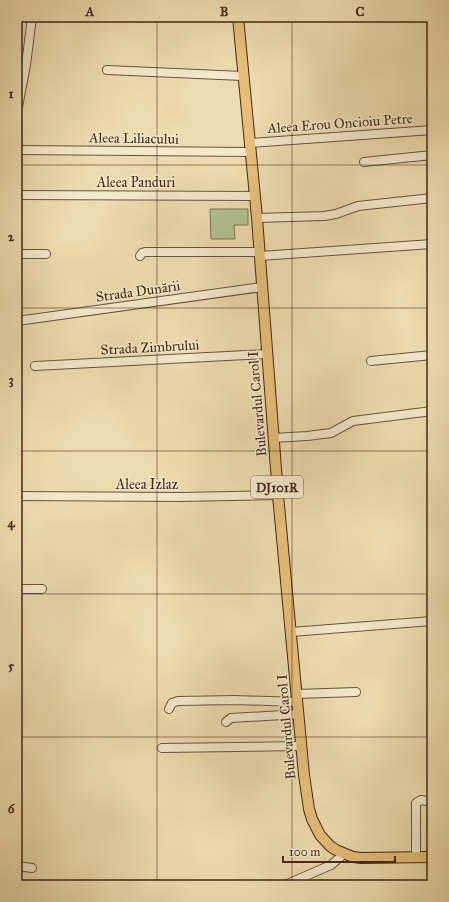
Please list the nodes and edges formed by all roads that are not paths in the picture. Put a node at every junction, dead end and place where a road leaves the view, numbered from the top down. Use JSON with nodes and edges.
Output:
{"nodes":[{"id":1,"x":32,"y":17,"type":"edge"},
{"id":2,"x":238,"y":17,"type":"edge"},
{"id":3,"x":107,"y":70,"type":"dead end"},
{"id":4,"x":243,"y":76,"type":"junction"},
{"id":5,"x":17,"y":112,"type":"edge"},
{"id":6,"x":432,"y":130,"type":"edge"},
{"id":7,"x":250,"y":148,"type":"junction"},
{"id":8,"x":17,"y":150,"type":"edge"},
{"id":9,"x":432,"y":155,"type":"edge"},
{"id":10,"x":364,"y":162,"type":"dead end"},
{"id":11,"x":17,"y":195,"type":"edge"},
{"id":12,"x":255,"y":196,"type":"junction"},
{"id":13,"x":432,"y":198,"type":"edge"},
{"id":14,"x":257,"y":218,"type":"junction"},
{"id":15,"x":432,"y":244,"type":"edge"},
{"id":16,"x":17,"y":254,"type":"edge"},
{"id":17,"x":46,"y":254,"type":"dead end"},
{"id":18,"x":260,"y":254,"type":"junction"},
{"id":19,"x":140,"y":256,"type":"dead end"},
{"id":20,"x":262,"y":287,"type":"junction"},
{"id":21,"x":17,"y":321,"type":"edge"},
{"id":22,"x":267,"y":354,"type":"junction"},
{"id":23,"x":432,"y":355,"type":"edge"},
{"id":24,"x":371,"y":361,"type":"dead end"},
{"id":25,"x":35,"y":366,"type":"dead end"},
{"id":26,"x":432,"y":411,"type":"edge"},
{"id":27,"x":273,"y":438,"type":"junction"},
{"id":28,"x":278,"y":495,"type":"junction"},
{"id":29,"x":17,"y":496,"type":"edge"},
{"id":30,"x":17,"y":589,"type":"edge"},
{"id":31,"x":42,"y":590,"type":"dead end"},
{"id":32,"x":432,"y":620,"type":"edge"},
{"id":33,"x":291,"y":632,"type":"junction"},
{"id":34,"x":356,"y":692,"type":"dead end"},
{"id":35,"x":297,"y":698,"type":"junction"},
{"id":36,"x":169,"y":709,"type":"dead end"},
{"id":37,"x":299,"y":714,"type":"junction"},
{"id":38,"x":226,"y":722,"type":"dead end"},
{"id":39,"x":301,"y":746,"type":"junction"},
{"id":40,"x":162,"y":748,"type":"dead end"},
{"id":41,"x":432,"y":802,"type":"edge"},
{"id":42,"x":344,"y":854,"type":"junction"},
{"id":43,"x":432,"y":857,"type":"edge"},
{"id":44,"x":416,"y":858,"type":"junction"},
{"id":45,"x":17,"y":866,"type":"edge"},
{"id":46,"x":32,"y":868,"type":"dead end"},
{"id":47,"x":285,"y":885,"type":"edge"}],
"edges":[{"from":1,"to":5,"type":"street"},
{"from":2,"to":4,"type":"main road","name":"Bulevardul Carol I","number":"DJ101R"},
{"from":3,"to":4,"type":"street"},
{"from":4,"to":7,"type":"main road","name":"Bulevardul Carol I","number":"DJ101R"},
{"from":6,"to":7,"type":"street","name":"Aleea Erou Oncioiu Petre"},
{"from":7,"to":8,"type":"street","name":"Aleea Liliacului"},
{"from":7,"to":12,"type":"main road","name":"Bulevardul Carol I","number":"DJ101R"},
{"from":9,"to":10,"type":"street"},
{"from":11,"to":12,"type":"street","name":"Aleea Panduri"},
{"from":12,"to":14,"type":"main road","name":"Bulevardul Carol I","number":"DJ101R"},
{"from":13,"to":14,"type":"street"},
{"from":14,"to":18,"type":"main road","name":"Bulevardul Carol I","number":"DJ101R"},
{"from":15,"to":18,"type":"street"},
{"from":16,"to":17,"type":"street"},
{"from":18,"to":19,"type":"street"},
{"from":18,"to":20,"type":"main road","name":"Bulevardul Carol I","number":"DJ101R"},
{"from":20,"to":21,"type":"street","name":"Strada Dunării"},
{"from":20,"to":22,"type":"main road","name":"Bulevardul Carol I","number":"DJ101R"},
{"from":22,"to":25,"type":"street","name":"Strada Zimbrului"},
{"from":22,"to":27,"type":"main road","name":"Bulevardul Carol I","number":"DJ101R"},
{"from":23,"to":24,"type":"street"},
{"from":26,"to":27,"type":"street"},
{"from":27,"to":28,"type":"main road","name":"Bulevardul Carol I","number":"DJ101R"},
{"from":28,"to":29,"type":"street","name":"Aleea Izlaz"},
{"from":28,"to":33,"type":"main road","name":"Bulevardul Carol I","number":"DJ101R"},
{"from":30,"to":31,"type":"street"},
{"from":32,"to":33,"type":"street"},
{"from":33,"to":35,"type":"main road","name":"Bulevardul Carol I","number":"DJ101R"},
{"from":34,"to":35,"type":"street"},
{"from":35,"to":36,"type":"street"},
{"from":35,"to":37,"type":"main road","name":"Bulevardul Carol I","number":"DJ101R"},
{"from":37,"to":38,"type":"street"},
{"from":37,"to":39,"type":"main road","name":"Bulevardul Carol I","number":"DJ101R"},
{"from":39,"to":40,"type":"street"},
{"from":39,"to":42,"type":"main road","name":"Bulevardul Carol I","number":"DJ101R"},
{"from":41,"to":44,"type":"street"},
{"from":42,"to":44,"type":"main road","name":"Bulevardul Carol I","number":"DJ101R"},
{"from":42,"to":47,"type":"street"},
{"from":43,"to":44,"type":"main road","name":"Bulevardul Carol I","number":"DJ101R"},
{"from":45,"to":46,"type":"street"}]}
